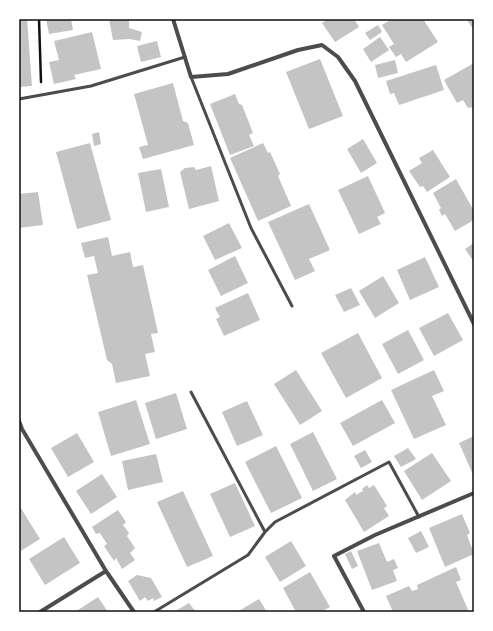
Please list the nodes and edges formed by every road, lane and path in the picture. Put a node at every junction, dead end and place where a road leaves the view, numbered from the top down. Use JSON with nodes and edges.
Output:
{"nodes":[{"id":1,"x":39,"y":19,"type":"edge"},
{"id":2,"x":173,"y":19,"type":"edge"},
{"id":3,"x":185,"y":57,"type":"junction"},
{"id":4,"x":191,"y":77,"type":"junction"},
{"id":5,"x":41,"y":94,"type":"junction"},
{"id":6,"x":19,"y":99,"type":"edge"},
{"id":7,"x":292,"y":306,"type":"dead end"},
{"id":8,"x":474,"y":324,"type":"edge"},
{"id":9,"x":191,"y":392,"type":"dead end"},
{"id":10,"x":19,"y":421,"type":"edge"},
{"id":11,"x":474,"y":493,"type":"edge"},
{"id":12,"x":419,"y":517,"type":"junction"},
{"id":13,"x":265,"y":532,"type":"junction"},
{"id":14,"x":106,"y":571,"type":"junction"},
{"id":15,"x":40,"y":612,"type":"edge"},
{"id":16,"x":134,"y":612,"type":"edge"},
{"id":17,"x":154,"y":612,"type":"edge"},
{"id":18,"x":364,"y":612,"type":"edge"}],
"edges":[{"from":1,"to":5,"type":"path"},
{"from":2,"to":3,"type":"street"},
{"from":3,"to":4,"type":"street"},
{"from":3,"to":5,"type":"lane"},
{"from":4,"to":7,"type":"lane"},
{"from":4,"to":8,"type":"street"},
{"from":5,"to":6,"type":"lane"},
{"from":9,"to":13,"type":"lane"},
{"from":10,"to":14,"type":"street"},
{"from":11,"to":12,"type":"street"},
{"from":12,"to":13,"type":"lane"},
{"from":12,"to":18,"type":"street"},
{"from":13,"to":17,"type":"lane"},
{"from":14,"to":15,"type":"street"},
{"from":14,"to":16,"type":"street"}]}
